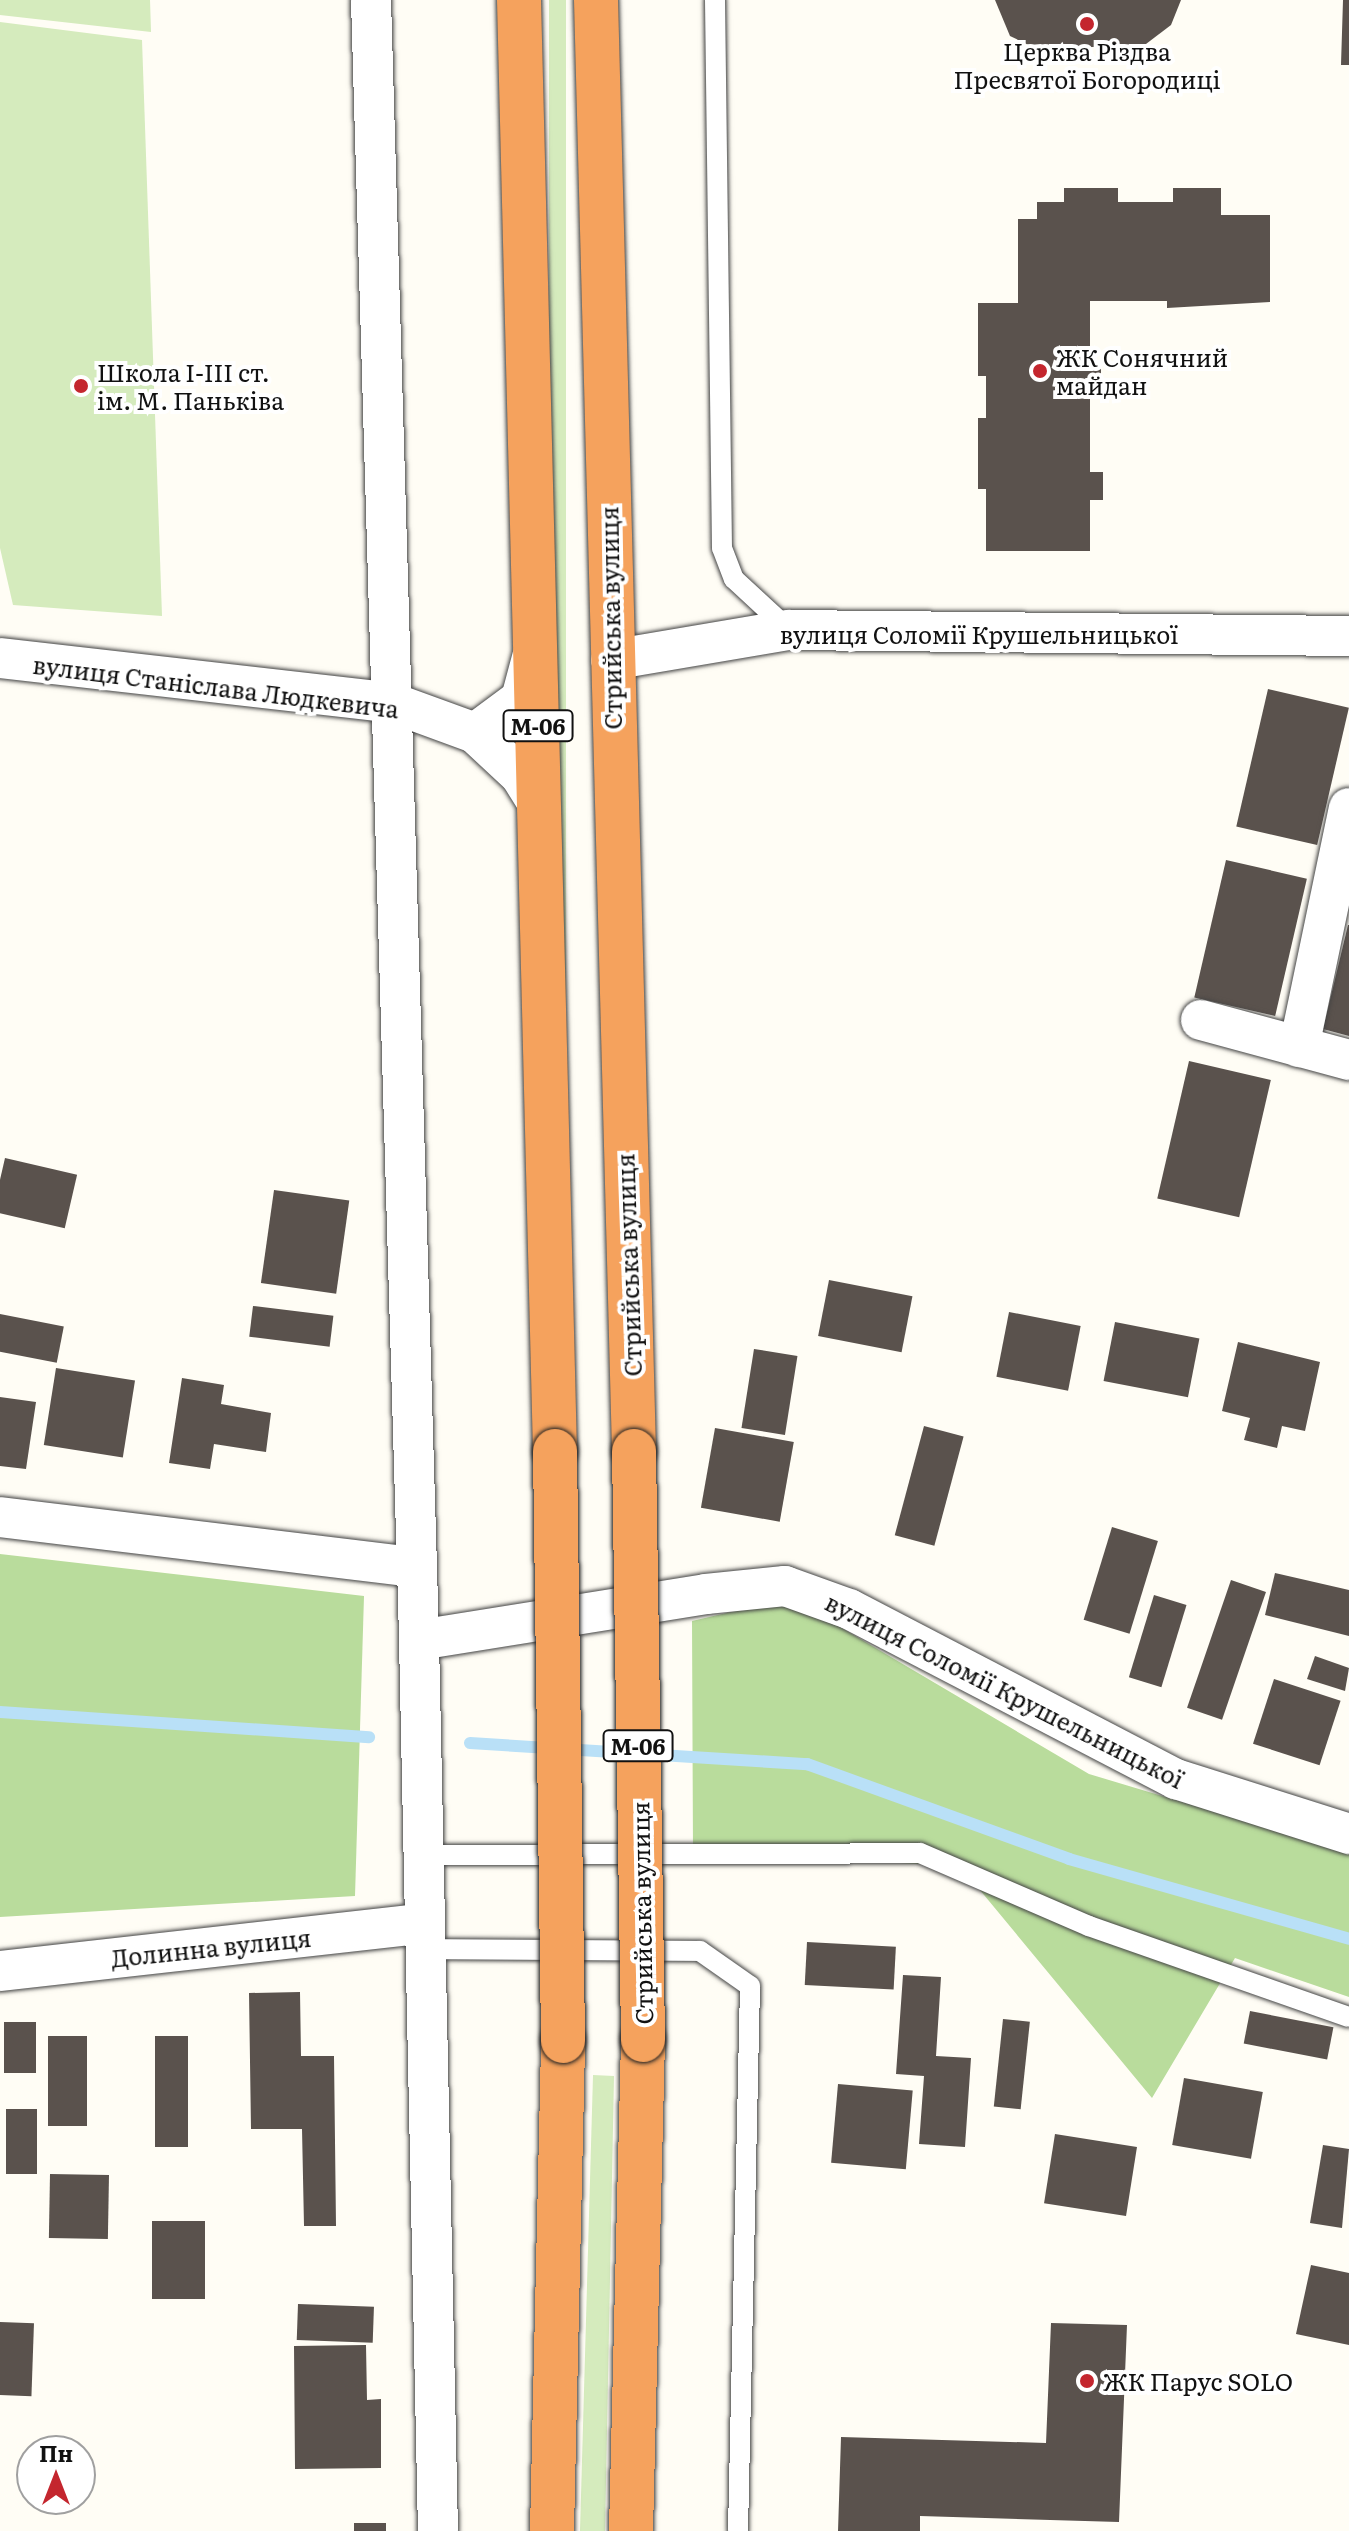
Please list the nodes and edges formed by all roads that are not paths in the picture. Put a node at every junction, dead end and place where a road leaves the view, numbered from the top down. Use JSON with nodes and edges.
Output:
{"nodes":[{"id":1,"x":371,"y":0,"type":"edge"},
{"id":2,"x":519,"y":0,"type":"edge"},
{"id":3,"x":596,"y":0,"type":"edge"},
{"id":4,"x":715,"y":0,"type":"edge"},
{"id":5,"x":789,"y":630,"type":"junction"},
{"id":6,"x":1349,"y":636,"type":"edge"},
{"id":7,"x":536,"y":643,"type":"junction"},
{"id":8,"x":5,"y":652,"type":"edge"},
{"id":9,"x":611,"y":660,"type":"junction"},
{"id":10,"x":393,"y":703,"type":"junction"},
{"id":11,"x":475,"y":733,"type":"junction"},
{"id":12,"x":540,"y":807,"type":"junction"},
{"id":13,"x":1349,"y":808,"type":"edge"},
{"id":14,"x":1201,"y":1020,"type":"dead end"},
{"id":15,"x":1299,"y":1047,"type":"junction"},
{"id":16,"x":1349,"y":1060,"type":"edge"},
{"id":17,"x":0,"y":1517,"type":"edge"},
{"id":18,"x":416,"y":1567,"type":"junction"},
{"id":19,"x":419,"y":1640,"type":"junction"},
{"id":20,"x":1349,"y":1834,"type":"edge"},
{"id":21,"x":421,"y":1855,"type":"junction"},
{"id":22,"x":422,"y":1936,"type":"junction"},
{"id":23,"x":0,"y":1971,"type":"edge"},
{"id":24,"x":1349,"y":2017,"type":"edge"},
{"id":25,"x":438,"y":2531,"type":"edge"},
{"id":26,"x":552,"y":2531,"type":"edge"},
{"id":27,"x":631,"y":2531,"type":"edge"},
{"id":28,"x":738,"y":2531,"type":"edge"}],
"edges":[{"from":1,"to":10,"type":"street"},
{"from":2,"to":7,"type":"highway","number":"М-06"},
{"from":3,"to":9,"type":"highway","name":"Стрийська вулиця","number":"М-06"},
{"from":4,"to":5,"type":"lane"},
{"from":5,"to":6,"type":"street","name":"вулиця Соломії Крушельницької"},
{"from":5,"to":9,"type":"street","name":"вулиця Соломії Крушельницької"},
{"from":7,"to":11,"type":"street"},
{"from":7,"to":12,"type":"highway","number":"М-06"},
{"from":8,"to":10,"type":"street","name":"вулиця Станіслава Людкевича"},
{"from":9,"to":27,"type":"highway","name":"Стрийська вулиця","number":"М-06","bridge":true},
{"from":10,"to":11,"type":"street","name":"вулиця Станіслава Людкевича"},
{"from":10,"to":18,"type":"street"},
{"from":11,"to":12,"type":"street","name":"вулиця Станіслава Людкевича"},
{"from":12,"to":26,"type":"highway","number":"М-06","bridge":true},
{"from":13,"to":15,"type":"street"},
{"from":14,"to":15,"type":"street"},
{"from":15,"to":16,"type":"street"},
{"from":17,"to":18,"type":"street"},
{"from":18,"to":19,"type":"street"},
{"from":19,"to":20,"type":"street","name":"вулиця Соломії Крушельницької"},
{"from":19,"to":21,"type":"street"},
{"from":21,"to":22,"type":"street"},
{"from":21,"to":24,"type":"lane"},
{"from":22,"to":23,"type":"street","name":"Долинна вулиця"},
{"from":22,"to":25,"type":"street"},
{"from":22,"to":28,"type":"lane"}]}
